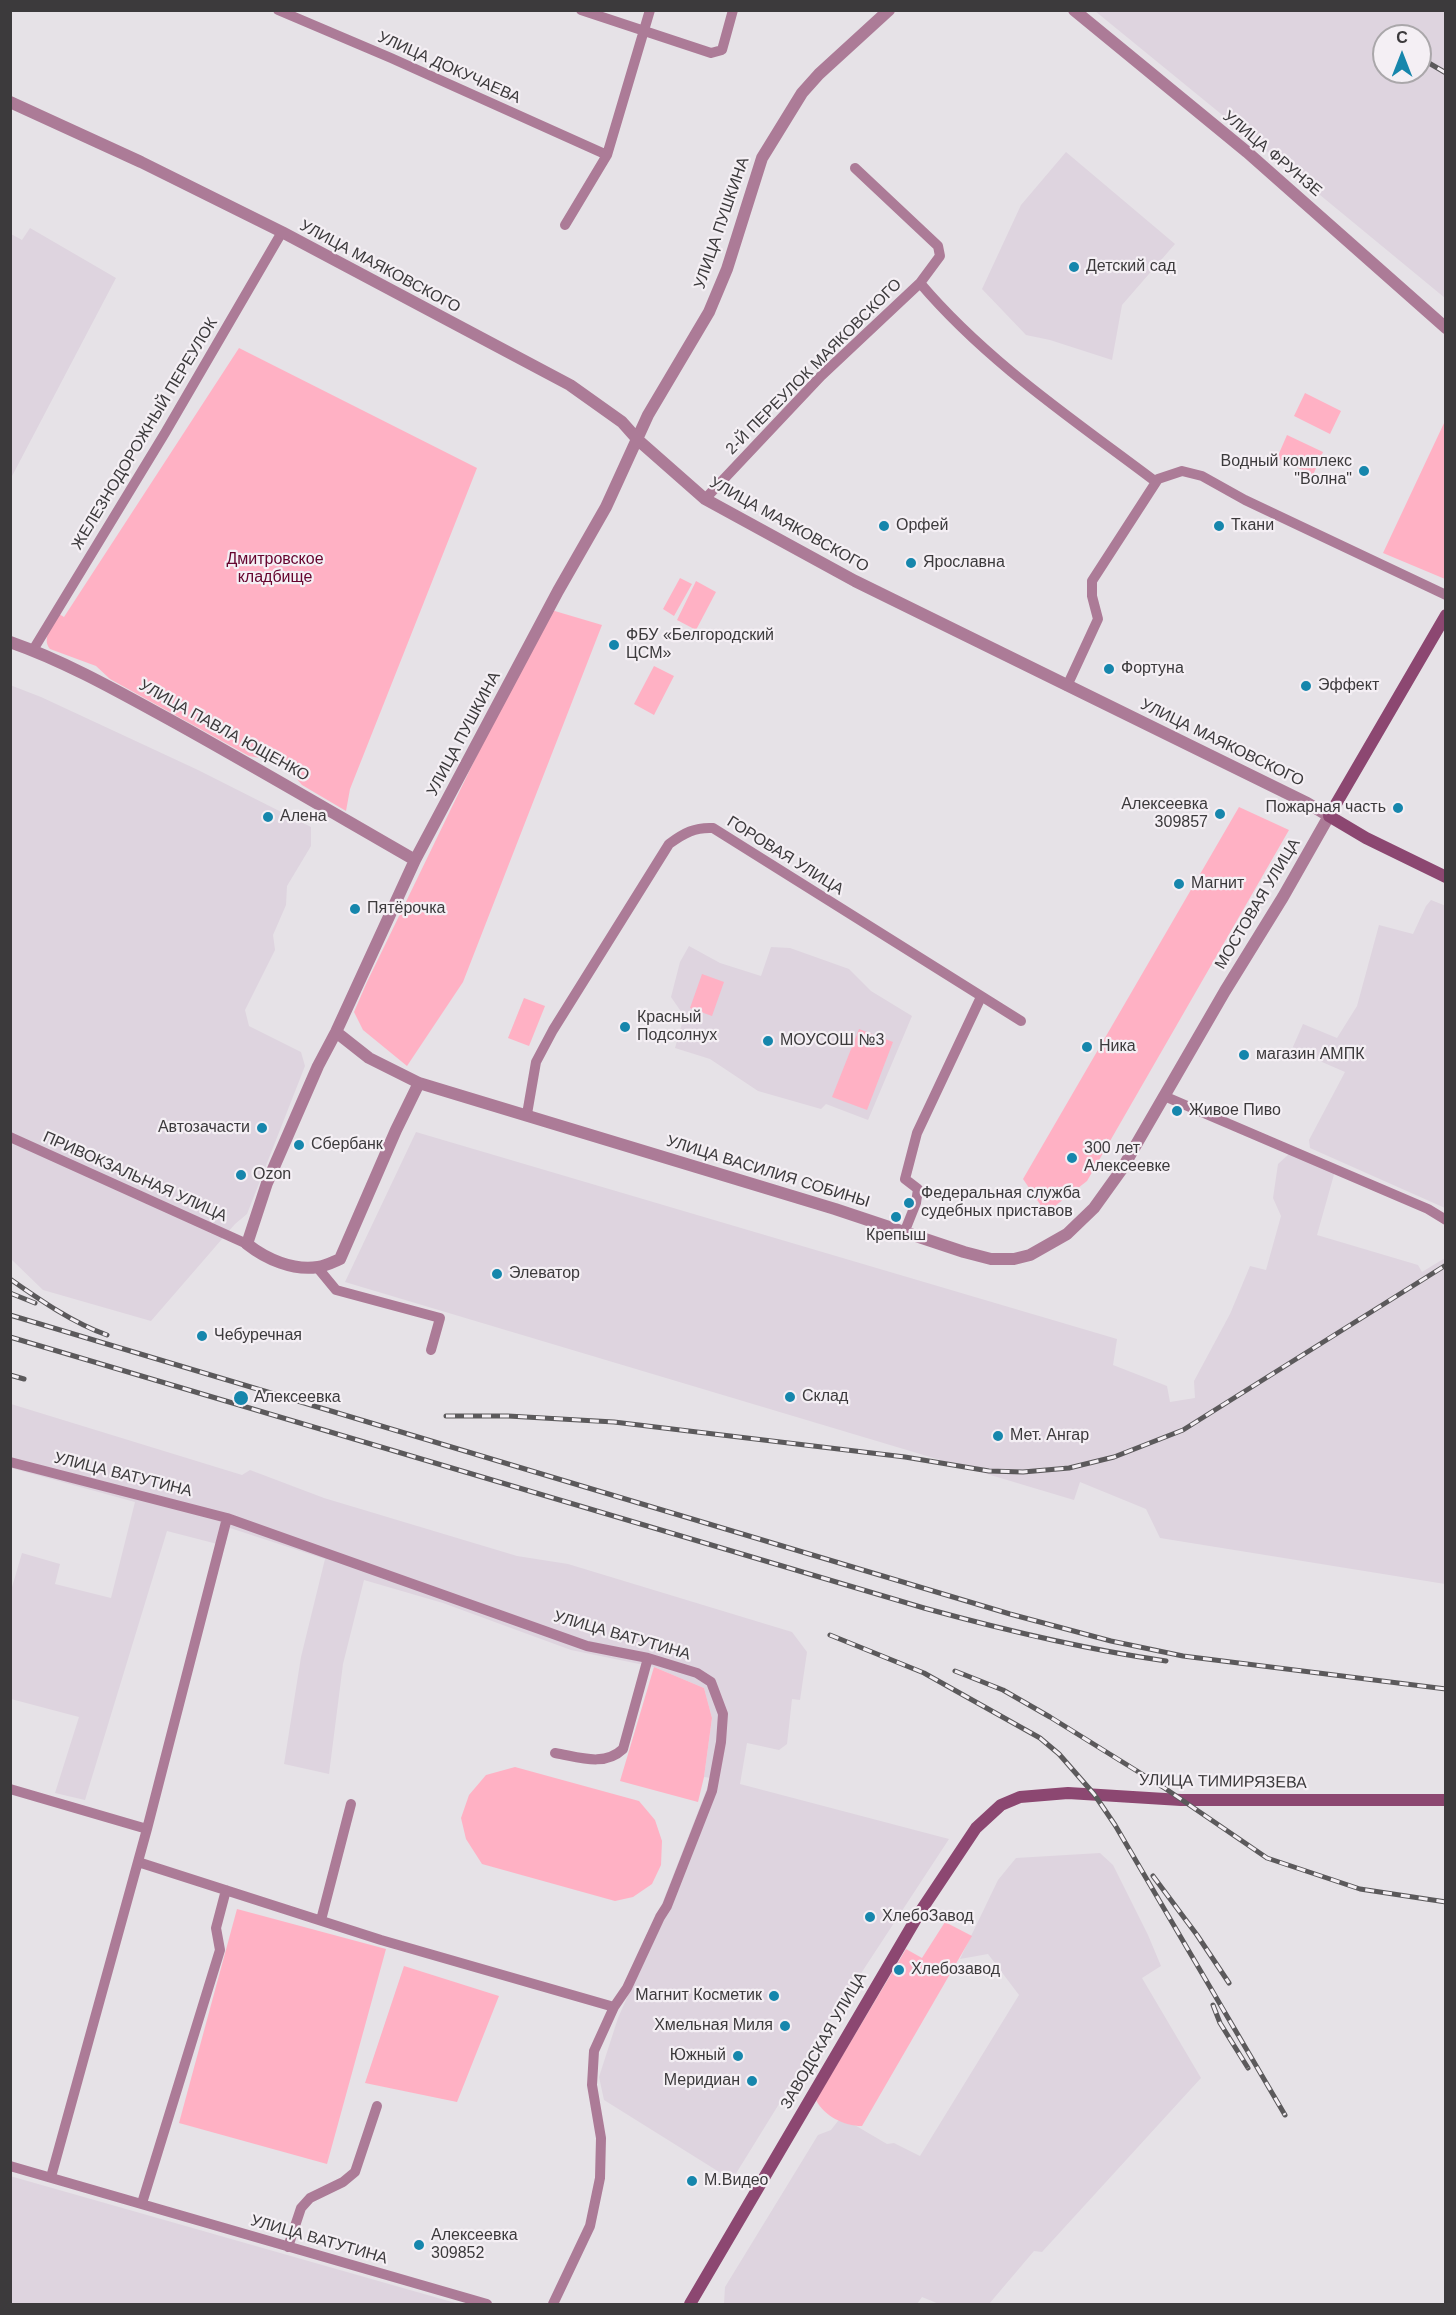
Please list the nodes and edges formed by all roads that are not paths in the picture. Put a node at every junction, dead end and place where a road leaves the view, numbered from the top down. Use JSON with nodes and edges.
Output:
{"nodes":[{"id":1,"x":278,"y":10,"type":"edge"},
{"id":2,"x":581,"y":10,"type":"edge"},
{"id":3,"x":650,"y":10,"type":"edge"},
{"id":4,"x":733,"y":10,"type":"edge"},
{"id":5,"x":889,"y":10,"type":"edge"},
{"id":6,"x":1074,"y":10,"type":"edge"},
{"id":7,"x":644,"y":30,"type":"junction"},
{"id":8,"x":10,"y":102,"type":"edge"},
{"id":9,"x":607,"y":155,"type":"junction"},
{"id":10,"x":855,"y":168,"type":"dead end"},
{"id":11,"x":565,"y":225,"type":"dead end"},
{"id":12,"x":282,"y":232,"type":"junction"},
{"id":13,"x":920,"y":283,"type":"junction"},
{"id":14,"x":1446,"y":328,"type":"edge"},
{"id":15,"x":638,"y":440,"type":"junction"},
{"id":16,"x":1156,"y":482,"type":"junction"},
{"id":17,"x":705,"y":499,"type":"junction"},
{"id":18,"x":1446,"y":595,"type":"edge"},
{"id":19,"x":1446,"y":615,"type":"edge"},
{"id":20,"x":10,"y":642,"type":"edge"},
{"id":21,"x":33,"y":650,"type":"junction"},
{"id":22,"x":1067,"y":686,"type":"junction"},
{"id":23,"x":1329,"y":816,"type":"junction"},
{"id":24,"x":415,"y":860,"type":"junction"},
{"id":25,"x":1446,"y":877,"type":"edge"},
{"id":26,"x":981,"y":997,"type":"junction"},
{"id":27,"x":1021,"y":1021,"type":"dead end"},
{"id":28,"x":336,"y":1032,"type":"junction"},
{"id":29,"x":419,"y":1083,"type":"junction"},
{"id":30,"x":1164,"y":1096,"type":"junction"},
{"id":31,"x":527,"y":1114,"type":"junction"},
{"id":32,"x":10,"y":1137,"type":"edge"},
{"id":33,"x":1094,"y":1208,"type":"joint"},
{"id":34,"x":1446,"y":1220,"type":"edge"},
{"id":35,"x":904,"y":1233,"type":"junction"},
{"id":36,"x":247,"y":1244,"type":"junction"},
{"id":37,"x":317,"y":1267,"type":"junction"},
{"id":38,"x":432,"y":1350,"type":"dead end"},
{"id":39,"x":10,"y":1462,"type":"edge"},
{"id":40,"x":227,"y":1518,"type":"junction"},
{"id":41,"x":648,"y":1658,"type":"junction"},
{"id":42,"x":555,"y":1753,"type":"dead end"},
{"id":43,"x":10,"y":1790,"type":"edge"},
{"id":44,"x":1446,"y":1800,"type":"edge"},
{"id":45,"x":351,"y":1804,"type":"dead end"},
{"id":46,"x":1001,"y":1805,"type":"joint"},
{"id":47,"x":147,"y":1829,"type":"junction"},
{"id":48,"x":138,"y":1862,"type":"junction"},
{"id":49,"x":226,"y":1890,"type":"junction"},
{"id":50,"x":321,"y":1920,"type":"junction"},
{"id":51,"x":614,"y":2007,"type":"junction"},
{"id":52,"x":377,"y":2106,"type":"dead end"},
{"id":53,"x":10,"y":2166,"type":"edge"},
{"id":54,"x":51,"y":2178,"type":"junction"},
{"id":55,"x":142,"y":2204,"type":"junction"},
{"id":56,"x":288,"y":2247,"type":"junction"},
{"id":57,"x":487,"y":2304,"type":"edge"},
{"id":58,"x":553,"y":2304,"type":"edge"},
{"id":59,"x":690,"y":2304,"type":"edge"}],
"edges":[{"from":1,"to":9,"type":"street","name":"УЛИЦА ДОКУЧАЕВА"},
{"from":2,"to":7,"type":"street"},
{"from":3,"to":7,"type":"street"},
{"from":4,"to":7,"type":"street"},
{"from":5,"to":15,"type":"street","name":"УЛИЦА ПУШКИНА"},
{"from":6,"to":14,"type":"street","name":"УЛИЦА ФРУНЗЕ"},
{"from":7,"to":9,"type":"street"},
{"from":8,"to":12,"type":"street","name":"УЛИЦА МАЯКОВСКОГО"},
{"from":9,"to":11,"type":"street"},
{"from":10,"to":13,"type":"street","name":"2-Й ПЕРЕУЛОК МАЯКОВСКОГО"},
{"from":12,"to":15,"type":"street","name":"УЛИЦА МАЯКОВСКОГО"},
{"from":12,"to":21,"type":"street","name":"ЖЕЛЕЗНОДОРОЖНЫЙ ПЕРЕУЛОК"},
{"from":13,"to":16,"type":"street","name":"2-Й ПЕРЕУЛОК МАЯКОВСКОГО"},
{"from":13,"to":17,"type":"street","name":"2-Й ПЕРЕУЛОК МАЯКОВСКОГО"},
{"from":15,"to":17,"type":"street","name":"УЛИЦА МАЯКОВСКОГО"},
{"from":15,"to":24,"type":"street","name":"УЛИЦА ПУШКИНА"},
{"from":16,"to":18,"type":"street"},
{"from":16,"to":22,"type":"street"},
{"from":17,"to":22,"type":"street","name":"УЛИЦА МАЯКОВСКОГО"},
{"from":19,"to":23,"type":"main road","name":"МОСТОВАЯ УЛИЦА"},
{"from":20,"to":21,"type":"street","name":"УЛИЦА ПАВЛА ЮЩЕНКО"},
{"from":21,"to":24,"type":"street","name":"УЛИЦА ПАВЛА ЮЩЕНКО"},
{"from":22,"to":23,"type":"street","name":"УЛИЦА МАЯКОВСКОГО"},
{"from":23,"to":25,"type":"main road","name":"УЛИЦА МАЯКОВСКОГО"},
{"from":23,"to":30,"type":"street","name":"МОСТОВАЯ УЛИЦА"},
{"from":24,"to":28,"type":"street","name":"УЛИЦА ПУШКИНА"},
{"from":26,"to":27,"type":"street","name":"ГОРОВАЯ УЛИЦА"},
{"from":26,"to":31,"type":"street","name":"ГОРОВАЯ УЛИЦА"},
{"from":26,"to":35,"type":"street"},
{"from":28,"to":29,"type":"street","name":"УЛИЦА ВАСИЛИЯ СОБИНЫ"},
{"from":28,"to":36,"type":"street","name":"УЛИЦА ПУШКИНА"},
{"from":29,"to":31,"type":"street","name":"УЛИЦА ВАСИЛИЯ СОБИНЫ"},
{"from":29,"to":37,"type":"street"},
{"from":30,"to":33,"type":"street","name":"МОСТОВАЯ УЛИЦА"},
{"from":30,"to":34,"type":"street"},
{"from":31,"to":35,"type":"street","name":"УЛИЦА ВАСИЛИЯ СОБИНЫ"},
{"from":32,"to":36,"type":"street","name":"ПРИВОКЗАЛЬНАЯ УЛИЦА"},
{"from":33,"to":35,"type":"street","name":"УЛИЦА ВАСИЛИЯ СОБИНЫ"},
{"from":36,"to":37,"type":"street"},
{"from":37,"to":38,"type":"street"},
{"from":39,"to":40,"type":"street","name":"УЛИЦА ВАТУТИНА"},
{"from":40,"to":41,"type":"street","name":"УЛИЦА ВАТУТИНА"},
{"from":40,"to":47,"type":"street"},
{"from":41,"to":42,"type":"street"},
{"from":41,"to":51,"type":"street","name":"УЛИЦА ВАТУТИНА"},
{"from":43,"to":47,"type":"street"},
{"from":44,"to":46,"type":"main road","name":"УЛИЦА ТИМИРЯЗЕВА"},
{"from":45,"to":50,"type":"street"},
{"from":46,"to":59,"type":"main road","name":"ЗАВОДСКАЯ УЛИЦА"},
{"from":47,"to":48,"type":"street"},
{"from":48,"to":49,"type":"street"},
{"from":48,"to":54,"type":"street"},
{"from":49,"to":50,"type":"street"},
{"from":49,"to":55,"type":"street"},
{"from":50,"to":51,"type":"street"},
{"from":51,"to":58,"type":"street","name":"УЛИЦА ВАТУТИНА"},
{"from":52,"to":56,"type":"street"},
{"from":53,"to":54,"type":"street","name":"УЛИЦА ВАТУТИНА"},
{"from":54,"to":55,"type":"street","name":"УЛИЦА ВАТУТИНА"},
{"from":55,"to":56,"type":"street","name":"УЛИЦА ВАТУТИНА"},
{"from":56,"to":57,"type":"street","name":"УЛИЦА ВАТУТИНА"}]}
